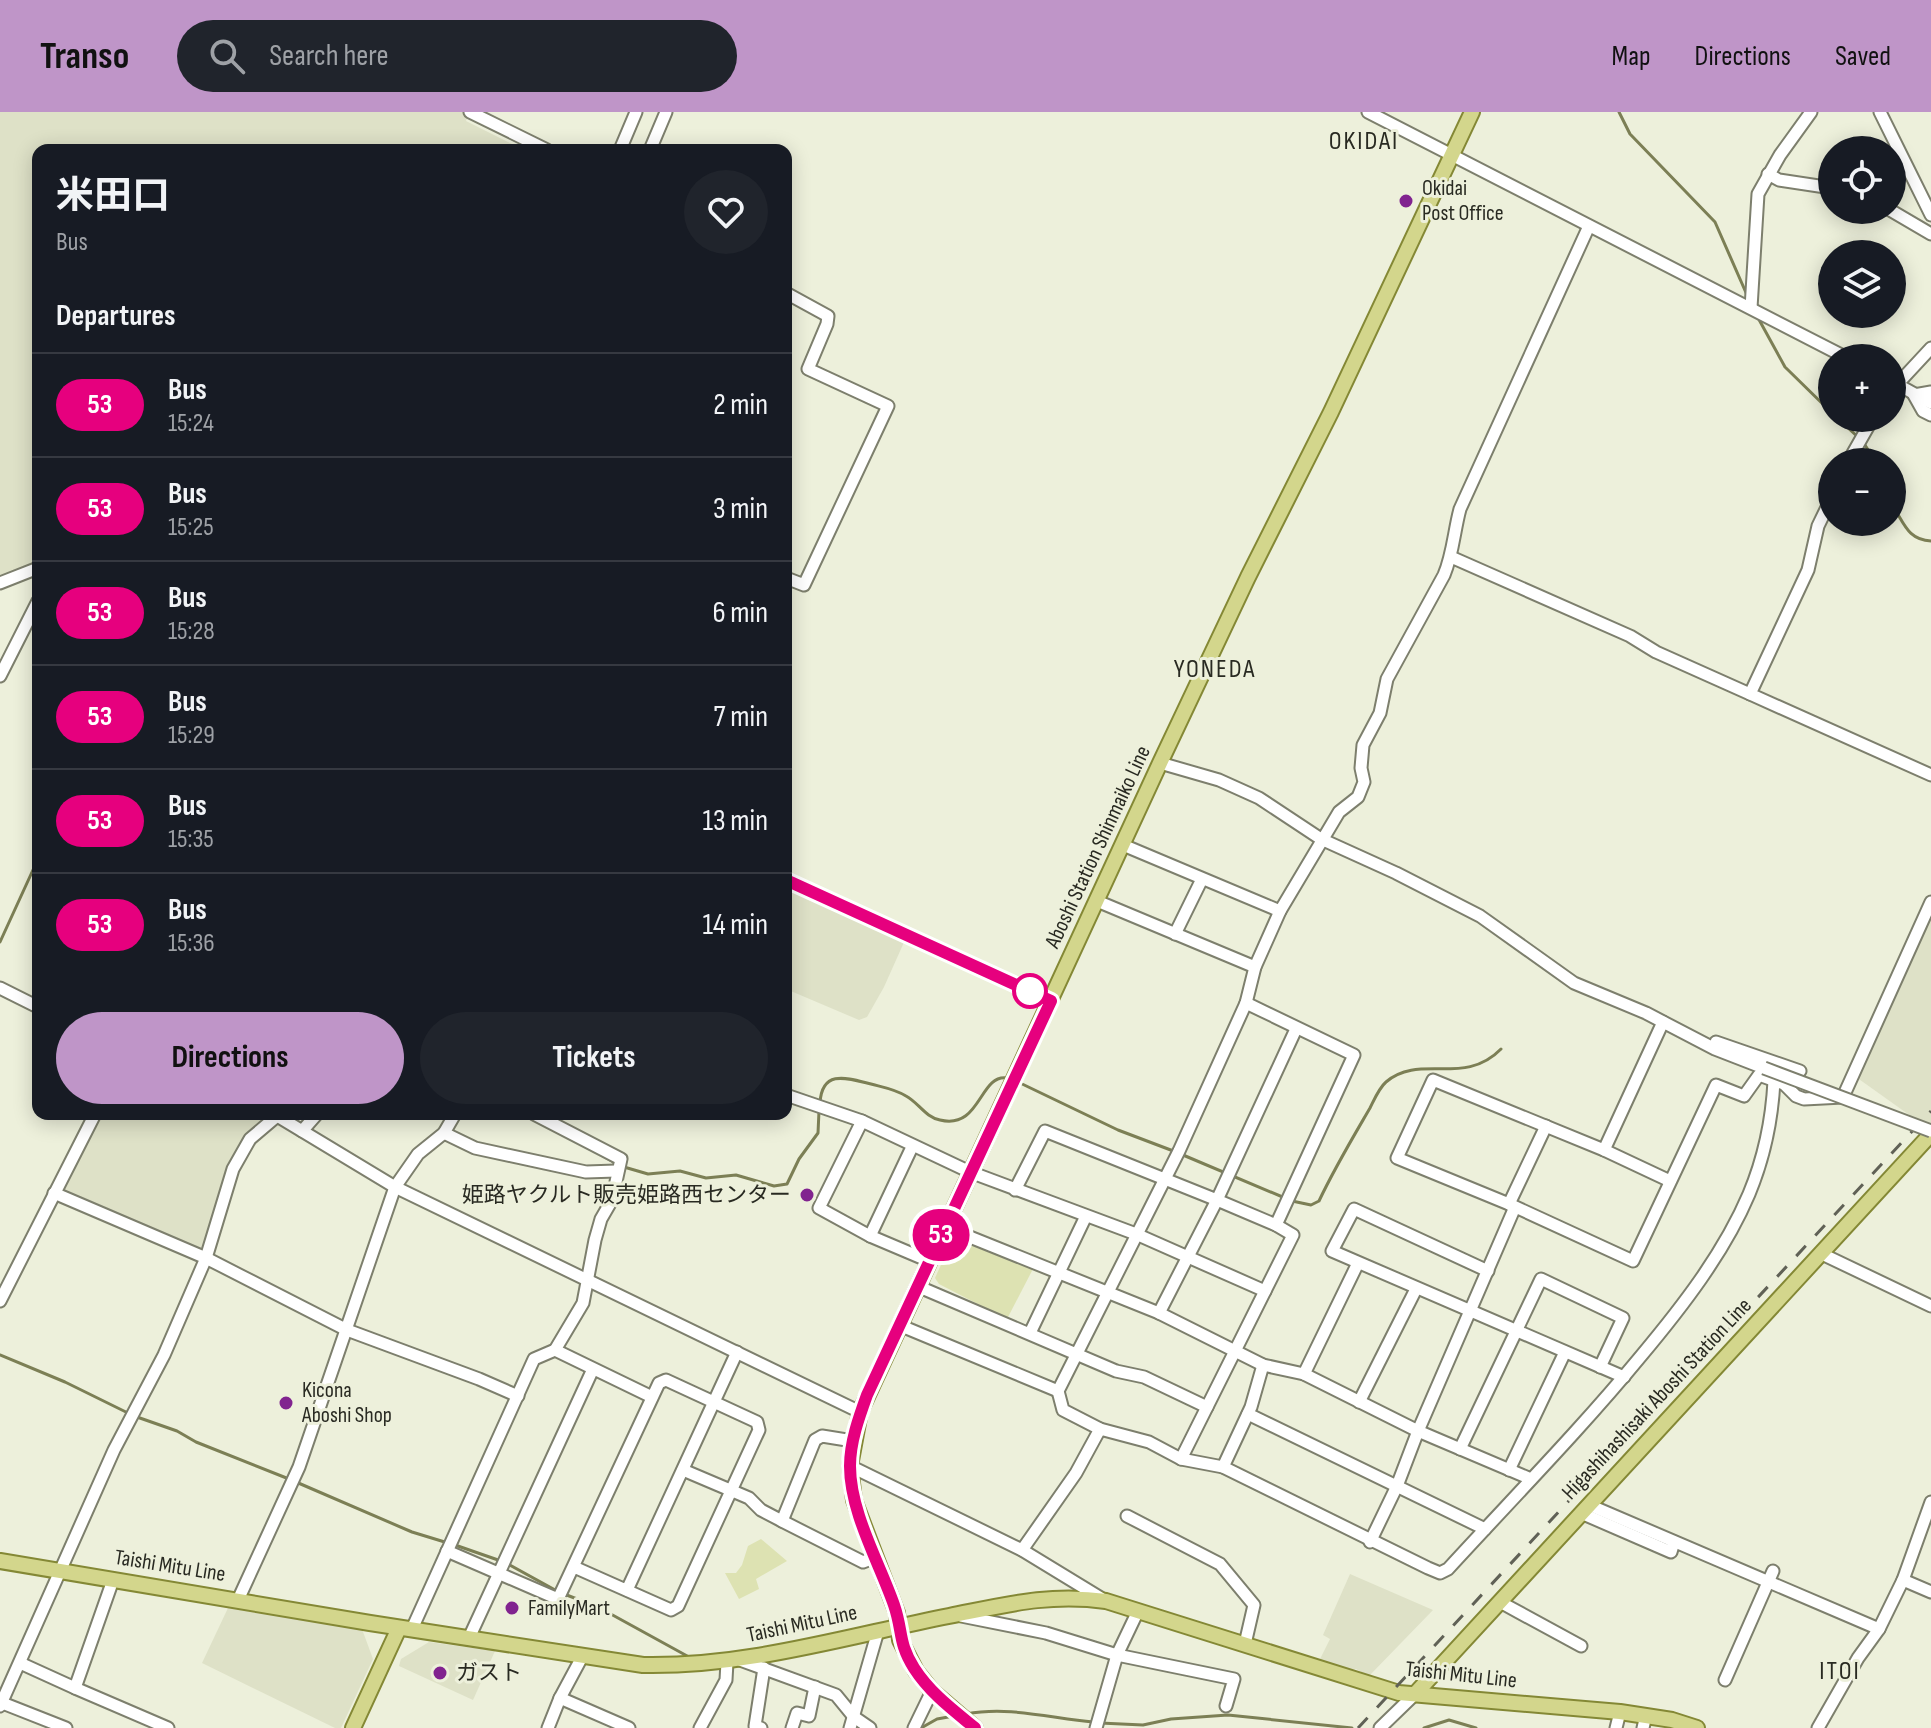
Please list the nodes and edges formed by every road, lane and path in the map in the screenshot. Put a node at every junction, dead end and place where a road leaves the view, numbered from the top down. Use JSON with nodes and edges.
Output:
{"nodes":[{"id":1,"x":471,"y":112,"type":"edge"},
{"id":2,"x":636,"y":112,"type":"edge"},
{"id":3,"x":666,"y":112,"type":"edge"},
{"id":4,"x":1368,"y":112,"type":"edge"},
{"id":5,"x":1472,"y":112,"type":"edge"},
{"id":6,"x":1811,"y":112,"type":"edge"},
{"id":7,"x":1880,"y":112,"type":"edge"},
{"id":8,"x":535,"y":144,"type":"edge"},
{"id":9,"x":623,"y":144,"type":"edge"},
{"id":10,"x":653,"y":144,"type":"edge"},
{"id":11,"x":1450,"y":154,"type":"junction"},
{"id":12,"x":1768,"y":174,"type":"junction"},
{"id":13,"x":1818,"y":186,"type":"edge"},
{"id":14,"x":1931,"y":215,"type":"edge"},
{"id":15,"x":1906,"y":219,"type":"edge"},
{"id":16,"x":1589,"y":226,"type":"junction"},
{"id":17,"x":1931,"y":234,"type":"edge"},
{"id":18,"x":792,"y":296,"type":"edge"},
{"id":19,"x":1751,"y":308,"type":"junction"},
{"id":20,"x":1820,"y":344,"type":"edge"},
{"id":21,"x":1931,"y":348,"type":"edge"},
{"id":22,"x":1906,"y":372,"type":"edge"},
{"id":23,"x":1906,"y":391,"type":"edge"},
{"id":24,"x":1931,"y":392,"type":"edge"},
{"id":25,"x":1914,"y":395,"type":"junction"},
{"id":26,"x":1931,"y":403,"type":"edge"},
{"id":27,"x":1931,"y":415,"type":"edge"},
{"id":28,"x":1818,"y":526,"type":"edge"},
{"id":29,"x":1451,"y":557,"type":"junction"},
{"id":30,"x":32,"y":570,"type":"edge"},
{"id":31,"x":792,"y":580,"type":"edge"},
{"id":32,"x":0,"y":583,"type":"edge"},
{"id":33,"x":32,"y":613,"type":"edge"},
{"id":34,"x":0,"y":676,"type":"edge"},
{"id":35,"x":1750,"y":694,"type":"junction"},
{"id":36,"x":1160,"y":763,"type":"junction"},
{"id":37,"x":1931,"y":775,"type":"edge"},
{"id":38,"x":1321,"y":839,"type":"junction"},
{"id":39,"x":1123,"y":845,"type":"junction"},
{"id":40,"x":1202,"y":879,"type":"junction"},
{"id":41,"x":792,"y":883,"type":"edge"},
{"id":42,"x":1097,"y":901,"type":"junction"},
{"id":43,"x":1931,"y":902,"type":"edge"},
{"id":44,"x":1280,"y":911,"type":"junction"},
{"id":45,"x":1175,"y":934,"type":"junction"},
{"id":46,"x":1255,"y":967,"type":"junction"},
{"id":47,"x":0,"y":988,"type":"edge"},
{"id":48,"x":1051,"y":1001,"type":"junction"},
{"id":49,"x":1246,"y":1003,"type":"junction"},
{"id":50,"x":32,"y":1004,"type":"edge"},
{"id":51,"x":1663,"y":1022,"type":"junction"},
{"id":52,"x":1296,"y":1029,"type":"junction"},
{"id":53,"x":1800,"y":1071,"type":"dead end"},
{"id":54,"x":1774,"y":1081,"type":"junction"},
{"id":55,"x":792,"y":1097,"type":"edge"},
{"id":56,"x":92,"y":1120,"type":"edge"},
{"id":57,"x":271,"y":1120,"type":"edge"},
{"id":58,"x":284,"y":1120,"type":"edge"},
{"id":59,"x":312,"y":1120,"type":"edge"},
{"id":60,"x":452,"y":1120,"type":"edge"},
{"id":61,"x":546,"y":1120,"type":"edge"},
{"id":62,"x":862,"y":1121,"type":"junction"},
{"id":63,"x":1546,"y":1126,"type":"junction"},
{"id":64,"x":302,"y":1131,"type":"junction"},
{"id":65,"x":444,"y":1133,"type":"junction"},
{"id":66,"x":1931,"y":1133,"type":"edge"},
{"id":67,"x":912,"y":1147,"type":"junction"},
{"id":68,"x":1604,"y":1150,"type":"junction"},
{"id":69,"x":618,"y":1166,"type":"junction"},
{"id":70,"x":970,"y":1172,"type":"junction"},
{"id":71,"x":1165,"y":1181,"type":"junction"},
{"id":72,"x":1670,"y":1181,"type":"junction"},
{"id":73,"x":395,"y":1187,"type":"junction"},
{"id":74,"x":1015,"y":1190,"type":"junction"},
{"id":75,"x":54,"y":1193,"type":"junction"},
{"id":76,"x":1217,"y":1200,"type":"junction"},
{"id":77,"x":1512,"y":1206,"type":"junction"},
{"id":78,"x":1086,"y":1216,"type":"junction"},
{"id":79,"x":1276,"y":1225,"type":"junction"},
{"id":80,"x":945,"y":1227,"type":"junction"},
{"id":81,"x":1136,"y":1234,"type":"junction"},
{"id":82,"x":870,"y":1236,"type":"junction"},
{"id":83,"x":1822,"y":1254,"type":"junction"},
{"id":84,"x":1187,"y":1257,"type":"junction"},
{"id":85,"x":206,"y":1258,"type":"junction"},
{"id":86,"x":929,"y":1261,"type":"junction"},
{"id":87,"x":1358,"y":1263,"type":"junction"},
{"id":88,"x":1488,"y":1271,"type":"junction"},
{"id":89,"x":1059,"y":1272,"type":"junction"},
{"id":90,"x":586,"y":1278,"type":"junction"},
{"id":91,"x":917,"y":1286,"type":"junction"},
{"id":92,"x":1416,"y":1289,"type":"junction"},
{"id":93,"x":1265,"y":1291,"type":"junction"},
{"id":94,"x":1108,"y":1292,"type":"junction"},
{"id":95,"x":0,"y":1301,"type":"edge"},
{"id":96,"x":1931,"y":1306,"type":"edge"},
{"id":97,"x":1470,"y":1312,"type":"junction"},
{"id":98,"x":1159,"y":1313,"type":"junction"},
{"id":99,"x":899,"y":1325,"type":"junction"},
{"id":100,"x":347,"y":1330,"type":"junction"},
{"id":101,"x":1515,"y":1331,"type":"junction"},
{"id":102,"x":1030,"y":1333,"type":"junction"},
{"id":103,"x":1236,"y":1349,"type":"junction"},
{"id":104,"x":555,"y":1350,"type":"junction"},
{"id":105,"x":737,"y":1352,"type":"junction"},
{"id":106,"x":1565,"y":1352,"type":"junction"},
{"id":107,"x":1079,"y":1353,"type":"junction"},
{"id":108,"x":1263,"y":1365,"type":"junction"},
{"id":109,"x":1600,"y":1367,"type":"junction"},
{"id":110,"x":593,"y":1369,"type":"junction"},
{"id":111,"x":1304,"y":1374,"type":"junction"},
{"id":112,"x":1624,"y":1377,"type":"junction"},
{"id":113,"x":1058,"y":1391,"type":"junction"},
{"id":114,"x":518,"y":1396,"type":"junction"},
{"id":115,"x":652,"y":1397,"type":"junction"},
{"id":116,"x":1359,"y":1402,"type":"junction"},
{"id":117,"x":713,"y":1403,"type":"junction"},
{"id":118,"x":1207,"y":1407,"type":"junction"},
{"id":119,"x":860,"y":1412,"type":"junction"},
{"id":120,"x":1248,"y":1414,"type":"junction"},
{"id":121,"x":1100,"y":1429,"type":"junction"},
{"id":122,"x":1418,"y":1431,"type":"junction"},
{"id":123,"x":853,"y":1441,"type":"junction"},
{"id":124,"x":1460,"y":1449,"type":"junction"},
{"id":125,"x":1181,"y":1459,"type":"junction"},
{"id":126,"x":850,"y":1466,"type":"junction"},
{"id":127,"x":1223,"y":1467,"type":"junction"},
{"id":128,"x":683,"y":1470,"type":"junction"},
{"id":129,"x":1509,"y":1470,"type":"junction"},
{"id":130,"x":1531,"y":1479,"type":"junction"},
{"id":131,"x":1397,"y":1486,"type":"junction"},
{"id":132,"x":730,"y":1492,"type":"junction"},
{"id":133,"x":1931,"y":1502,"type":"edge"},
{"id":134,"x":1585,"y":1509,"type":"junction"},
{"id":135,"x":1127,"y":1516,"type":"dead end"},
{"id":136,"x":782,"y":1521,"type":"junction"},
{"id":137,"x":1485,"y":1529,"type":"junction"},
{"id":138,"x":1370,"y":1542,"type":"junction"},
{"id":139,"x":1022,"y":1550,"type":"junction"},
{"id":140,"x":447,"y":1551,"type":"junction"},
{"id":141,"x":876,"y":1557,"type":"junction"},
{"id":142,"x":0,"y":1561,"type":"edge"},
{"id":143,"x":574,"y":1567,"type":"junction"},
{"id":144,"x":59,"y":1571,"type":"junction"},
{"id":145,"x":1773,"y":1571,"type":"dead end"},
{"id":146,"x":498,"y":1572,"type":"junction"},
{"id":147,"x":113,"y":1580,"type":"junction"},
{"id":148,"x":1903,"y":1580,"type":"junction"},
{"id":149,"x":1767,"y":1583,"type":"junction"},
{"id":150,"x":627,"y":1590,"type":"junction"},
{"id":151,"x":1931,"y":1592,"type":"edge"},
{"id":152,"x":238,"y":1600,"type":"junction"},
{"id":153,"x":1106,"y":1601,"type":"junction"},
{"id":154,"x":1500,"y":1602,"type":"junction"},
{"id":155,"x":1138,"y":1611,"type":"junction"},
{"id":156,"x":956,"y":1615,"type":"junction"},
{"id":157,"x":898,"y":1626,"type":"junction"},
{"id":158,"x":405,"y":1628,"type":"junction"},
{"id":159,"x":1879,"y":1629,"type":"junction"},
{"id":160,"x":878,"y":1631,"type":"junction"},
{"id":161,"x":469,"y":1638,"type":"junction"},
{"id":162,"x":1245,"y":1644,"type":"junction"},
{"id":163,"x":1581,"y":1646,"type":"dead end"},
{"id":164,"x":1117,"y":1655,"type":"junction"},
{"id":165,"x":582,"y":1657,"type":"junction"},
{"id":166,"x":734,"y":1661,"type":"junction"},
{"id":167,"x":20,"y":1663,"type":"junction"},
{"id":168,"x":764,"y":1668,"type":"junction"},
{"id":169,"x":1725,"y":1680,"type":"dead end"},
{"id":170,"x":815,"y":1687,"type":"junction"},
{"id":171,"x":75,"y":1688,"type":"junction"},
{"id":172,"x":932,"y":1691,"type":"junction"},
{"id":173,"x":1415,"y":1694,"type":"junction"},
{"id":174,"x":560,"y":1698,"type":"junction"},
{"id":175,"x":0,"y":1704,"type":"edge"},
{"id":176,"x":1226,"y":1706,"type":"dead end"},
{"id":177,"x":1620,"y":1712,"type":"junction"},
{"id":178,"x":853,"y":1717,"type":"edge"},
{"id":179,"x":1644,"y":1722,"type":"edge"},
{"id":180,"x":66,"y":1728,"type":"edge"},
{"id":181,"x":168,"y":1728,"type":"edge"},
{"id":182,"x":353,"y":1728,"type":"edge"},
{"id":183,"x":548,"y":1728,"type":"edge"},
{"id":184,"x":629,"y":1728,"type":"edge"},
{"id":185,"x":700,"y":1728,"type":"edge"},
{"id":186,"x":761,"y":1728,"type":"edge"},
{"id":187,"x":792,"y":1728,"type":"edge"},
{"id":188,"x":870,"y":1728,"type":"edge"},
{"id":189,"x":914,"y":1728,"type":"edge"},
{"id":190,"x":975,"y":1728,"type":"edge"},
{"id":191,"x":1096,"y":1728,"type":"edge"},
{"id":192,"x":1380,"y":1728,"type":"edge"},
{"id":193,"x":1616,"y":1728,"type":"edge"},
{"id":194,"x":1697,"y":1728,"type":"edge"},
{"id":195,"x":1818,"y":1728,"type":"edge"}],
"edges":[{"from":1,"to":8,"type":"street"},
{"from":2,"to":9,"type":"street"},
{"from":3,"to":10,"type":"street"},
{"from":4,"to":11,"type":"street"},
{"from":5,"to":11,"type":"main road","name":"Aboshi Station Shinmaiko Line"},
{"from":6,"to":12,"type":"street"},
{"from":7,"to":14,"type":"street"},
{"from":11,"to":16,"type":"street"},
{"from":11,"to":36,"type":"main road","name":"Aboshi Station Shinmaiko Line"},
{"from":12,"to":13,"type":"street"},
{"from":12,"to":19,"type":"street"},
{"from":15,"to":17,"type":"street"},
{"from":16,"to":19,"type":"street"},
{"from":16,"to":29,"type":"street"},
{"from":18,"to":31,"type":"street"},
{"from":19,"to":20,"type":"street"},
{"from":21,"to":22,"type":"street"},
{"from":23,"to":25,"type":"street"},
{"from":24,"to":25,"type":"street"},
{"from":25,"to":26,"type":"street"},
{"from":25,"to":27,"type":"street"},
{"from":28,"to":35,"type":"street"},
{"from":29,"to":35,"type":"street"},
{"from":29,"to":38,"type":"street"},
{"from":30,"to":32,"type":"street"},
{"from":33,"to":34,"type":"street"},
{"from":35,"to":37,"type":"street"},
{"from":36,"to":38,"type":"street"},
{"from":36,"to":39,"type":"main road","name":"Aboshi Station Shinmaiko Line"},
{"from":38,"to":44,"type":"street"},
{"from":38,"to":51,"type":"street"},
{"from":39,"to":40,"type":"street"},
{"from":39,"to":42,"type":"main road","name":"Aboshi Station Shinmaiko Line"},
{"from":40,"to":44,"type":"street"},
{"from":40,"to":45,"type":"street"},
{"from":41,"to":48,"type":"street"},
{"from":42,"to":45,"type":"street"},
{"from":42,"to":48,"type":"main road","name":"Aboshi Station Shinmaiko Line"},
{"from":43,"to":54,"type":"street"},
{"from":44,"to":46,"type":"street"},
{"from":45,"to":46,"type":"street"},
{"from":46,"to":49,"type":"street"},
{"from":47,"to":50,"type":"street"},
{"from":48,"to":70,"type":"main road","name":"Aboshi Station Shinmaiko Line"},
{"from":49,"to":52,"type":"street"},
{"from":49,"to":71,"type":"street"},
{"from":51,"to":53,"type":"street"},
{"from":51,"to":66,"type":"street","bridge":true},
{"from":51,"to":68,"type":"street"},
{"from":52,"to":76,"type":"street"},
{"from":52,"to":79,"type":"street"},
{"from":54,"to":72,"type":"street"},
{"from":54,"to":112,"type":"street"},
{"from":55,"to":62,"type":"street"},
{"from":56,"to":75,"type":"street"},
{"from":57,"to":85,"type":"street"},
{"from":58,"to":64,"type":"street"},
{"from":59,"to":64,"type":"street"},
{"from":60,"to":65,"type":"street"},
{"from":61,"to":69,"type":"street"},
{"from":62,"to":67,"type":"street"},
{"from":62,"to":82,"type":"street"},
{"from":63,"to":68,"type":"street"},
{"from":63,"to":77,"type":"street"},
{"from":63,"to":77,"type":"street"},
{"from":64,"to":73,"type":"street"},
{"from":65,"to":69,"type":"street"},
{"from":65,"to":73,"type":"street"},
{"from":66,"to":83,"type":"main road","name":"Higashihashisaki Aboshi Station Line"},
{"from":67,"to":70,"type":"street"},
{"from":67,"to":82,"type":"street"},
{"from":68,"to":72,"type":"street"},
{"from":69,"to":90,"type":"street"},
{"from":70,"to":74,"type":"street"},
{"from":70,"to":80,"type":"main road","name":"Aboshi Station Shinmaiko Line"},
{"from":71,"to":74,"type":"street"},
{"from":71,"to":76,"type":"street"},
{"from":71,"to":81,"type":"street"},
{"from":72,"to":77,"type":"street"},
{"from":73,"to":90,"type":"street"},
{"from":73,"to":100,"type":"street"},
{"from":74,"to":78,"type":"street"},
{"from":75,"to":85,"type":"street"},
{"from":75,"to":95,"type":"street"},
{"from":76,"to":79,"type":"street"},
{"from":76,"to":84,"type":"street"},
{"from":77,"to":88,"type":"street"},
{"from":78,"to":81,"type":"street"},
{"from":78,"to":89,"type":"street"},
{"from":79,"to":93,"type":"street"},
{"from":80,"to":86,"type":"main road","name":"Aboshi Station Shinmaiko Line"},
{"from":80,"to":89,"type":"street"},
{"from":81,"to":84,"type":"street"},
{"from":81,"to":94,"type":"street"},
{"from":82,"to":86,"type":"street"},
{"from":83,"to":96,"type":"street"},
{"from":83,"to":134,"type":"main road","name":"Higashihashisaki Aboshi Station Line"},
{"from":84,"to":93,"type":"street"},
{"from":84,"to":98,"type":"street"},
{"from":85,"to":100,"type":"street"},
{"from":85,"to":144,"type":"street"},
{"from":86,"to":91,"type":"main road","name":"Aboshi Station Shinmaiko Line"},
{"from":87,"to":88,"type":"street"},
{"from":87,"to":92,"type":"street"},
{"from":87,"to":111,"type":"street"},
{"from":88,"to":97,"type":"street"},
{"from":89,"to":94,"type":"street"},
{"from":89,"to":102,"type":"street"},
{"from":90,"to":104,"type":"street"},
{"from":90,"to":105,"type":"street"},
{"from":91,"to":99,"type":"main road","name":"Aboshi Station Shinmaiko Line"},
{"from":91,"to":102,"type":"street"},
{"from":92,"to":97,"type":"street"},
{"from":92,"to":116,"type":"street"},
{"from":93,"to":103,"type":"street"},
{"from":94,"to":98,"type":"street"},
{"from":94,"to":107,"type":"street"},
{"from":97,"to":101,"type":"street"},
{"from":97,"to":122,"type":"street"},
{"from":98,"to":103,"type":"street"},
{"from":99,"to":113,"type":"street"},
{"from":99,"to":119,"type":"main road","name":"Aboshi Station Shinmaiko Line"},
{"from":100,"to":114,"type":"street"},
{"from":100,"to":152,"type":"street"},
{"from":101,"to":106,"type":"street"},
{"from":101,"to":109,"type":"street"},
{"from":101,"to":124,"type":"street"},
{"from":102,"to":107,"type":"street"},
{"from":103,"to":108,"type":"street"},
{"from":103,"to":118,"type":"street"},
{"from":104,"to":110,"type":"street"},
{"from":104,"to":114,"type":"street"},
{"from":105,"to":117,"type":"street"},
{"from":105,"to":119,"type":"street"},
{"from":106,"to":109,"type":"street"},
{"from":106,"to":129,"type":"street"},
{"from":107,"to":113,"type":"street"},
{"from":107,"to":118,"type":"street"},
{"from":108,"to":111,"type":"street"},
{"from":108,"to":120,"type":"street"},
{"from":109,"to":112,"type":"street"},
{"from":110,"to":115,"type":"street"},
{"from":110,"to":146,"type":"street"},
{"from":111,"to":116,"type":"street"},
{"from":112,"to":130,"type":"street"},
{"from":113,"to":121,"type":"street"},
{"from":114,"to":140,"type":"street"},
{"from":115,"to":117,"type":"street"},
{"from":115,"to":143,"type":"street"},
{"from":116,"to":122,"type":"street"},
{"from":117,"to":128,"type":"street"},
{"from":117,"to":132,"type":"street"},
{"from":118,"to":125,"type":"street"},
{"from":119,"to":123,"type":"main road","name":"Aboshi Station Shinmaiko Line"},
{"from":120,"to":127,"type":"street"},
{"from":120,"to":131,"type":"street"},
{"from":121,"to":125,"type":"street"},
{"from":121,"to":139,"type":"street"},
{"from":122,"to":124,"type":"street"},
{"from":122,"to":131,"type":"street"},
{"from":123,"to":126,"type":"main road","name":"Aboshi Station Shinmaiko Line"},
{"from":123,"to":136,"type":"street"},
{"from":124,"to":129,"type":"street"},
{"from":125,"to":127,"type":"street"},
{"from":126,"to":139,"type":"street"},
{"from":126,"to":141,"type":"main road","name":"Aboshi Station Shinmaiko Line"},
{"from":127,"to":138,"type":"street"},
{"from":128,"to":132,"type":"street"},
{"from":128,"to":150,"type":"street"},
{"from":129,"to":130,"type":"street"},
{"from":130,"to":137,"type":"street"},
{"from":131,"to":137,"type":"street"},
{"from":131,"to":138,"type":"street"},
{"from":132,"to":136,"type":"street"},
{"from":132,"to":150,"type":"street"},
{"from":133,"to":148,"type":"street"},
{"from":134,"to":149,"type":"street"},
{"from":134,"to":154,"type":"main road","name":"Higashihashisaki Aboshi Station Line"},
{"from":135,"to":162,"type":"street"},
{"from":136,"to":141,"type":"street"},
{"from":137,"to":138,"type":"street"},
{"from":139,"to":153,"type":"street"},
{"from":140,"to":146,"type":"street"},
{"from":140,"to":158,"type":"street"},
{"from":141,"to":157,"type":"main road","name":"Aboshi Station Shinmaiko Line"},
{"from":142,"to":144,"type":"main road","name":"Taishi Mitu Line"},
{"from":143,"to":146,"type":"street"},
{"from":143,"to":150,"type":"street"},
{"from":144,"to":147,"type":"main road","name":"Taishi Mitu Line"},
{"from":144,"to":167,"type":"street"},
{"from":145,"to":149,"type":"street"},
{"from":146,"to":161,"type":"street"},
{"from":147,"to":152,"type":"main road","name":"Taishi Mitu Line"},
{"from":147,"to":171,"type":"street"},
{"from":148,"to":151,"type":"street"},
{"from":148,"to":159,"type":"street"},
{"from":149,"to":159,"type":"street"},
{"from":149,"to":169,"type":"street"},
{"from":152,"to":158,"type":"main road","name":"Taishi Mitu Line"},
{"from":153,"to":155,"type":"main road","name":"Taishi Mitu Line"},
{"from":153,"to":156,"type":"main road","name":"Taishi Mitu Line"},
{"from":154,"to":163,"type":"street"},
{"from":154,"to":173,"type":"main road","name":"Higashihashisaki Aboshi Station Line"},
{"from":155,"to":162,"type":"main road","name":"Taishi Mitu Line"},
{"from":155,"to":164,"type":"street"},
{"from":156,"to":157,"type":"main road","name":"Taishi Mitu Line"},
{"from":156,"to":164,"type":"street"},
{"from":157,"to":160,"type":"main road","name":"Taishi Mitu Line"},
{"from":157,"to":172,"type":"main road","name":"Aboshi Station Shinmaiko Line"},
{"from":158,"to":161,"type":"main road","name":"Taishi Mitu Line"},
{"from":158,"to":182,"type":"main road"},
{"from":159,"to":195,"type":"street"},
{"from":160,"to":166,"type":"main road","name":"Taishi Mitu Line"},
{"from":160,"to":178,"type":"street"},
{"from":161,"to":165,"type":"main road","name":"Taishi Mitu Line"},
{"from":162,"to":173,"type":"main road","name":"Taishi Mitu Line"},
{"from":164,"to":176,"type":"street"},
{"from":164,"to":191,"type":"street"},
{"from":165,"to":166,"type":"main road","name":"Taishi Mitu Line"},
{"from":165,"to":174,"type":"street"},
{"from":166,"to":168,"type":"street"},
{"from":166,"to":185,"type":"street"},
{"from":167,"to":171,"type":"street"},
{"from":167,"to":175,"type":"street"},
{"from":168,"to":170,"type":"street"},
{"from":168,"to":186,"type":"street"},
{"from":170,"to":178,"type":"street"},
{"from":170,"to":187,"type":"street"},
{"from":171,"to":181,"type":"street"},
{"from":172,"to":189,"type":"street"},
{"from":172,"to":190,"type":"main road","name":"Aboshi Station Shinmaiko Line"},
{"from":173,"to":177,"type":"main road","name":"Taishi Mitu Line"},
{"from":173,"to":192,"type":"street"},
{"from":174,"to":183,"type":"street"},
{"from":174,"to":184,"type":"street"},
{"from":175,"to":180,"type":"street"},
{"from":177,"to":179,"type":"main road","name":"Taishi Mitu Line"},
{"from":177,"to":193,"type":"street"},
{"from":178,"to":188,"type":"street"},
{"from":179,"to":194,"type":"main road","name":"Taishi Mitu Line"}]}
